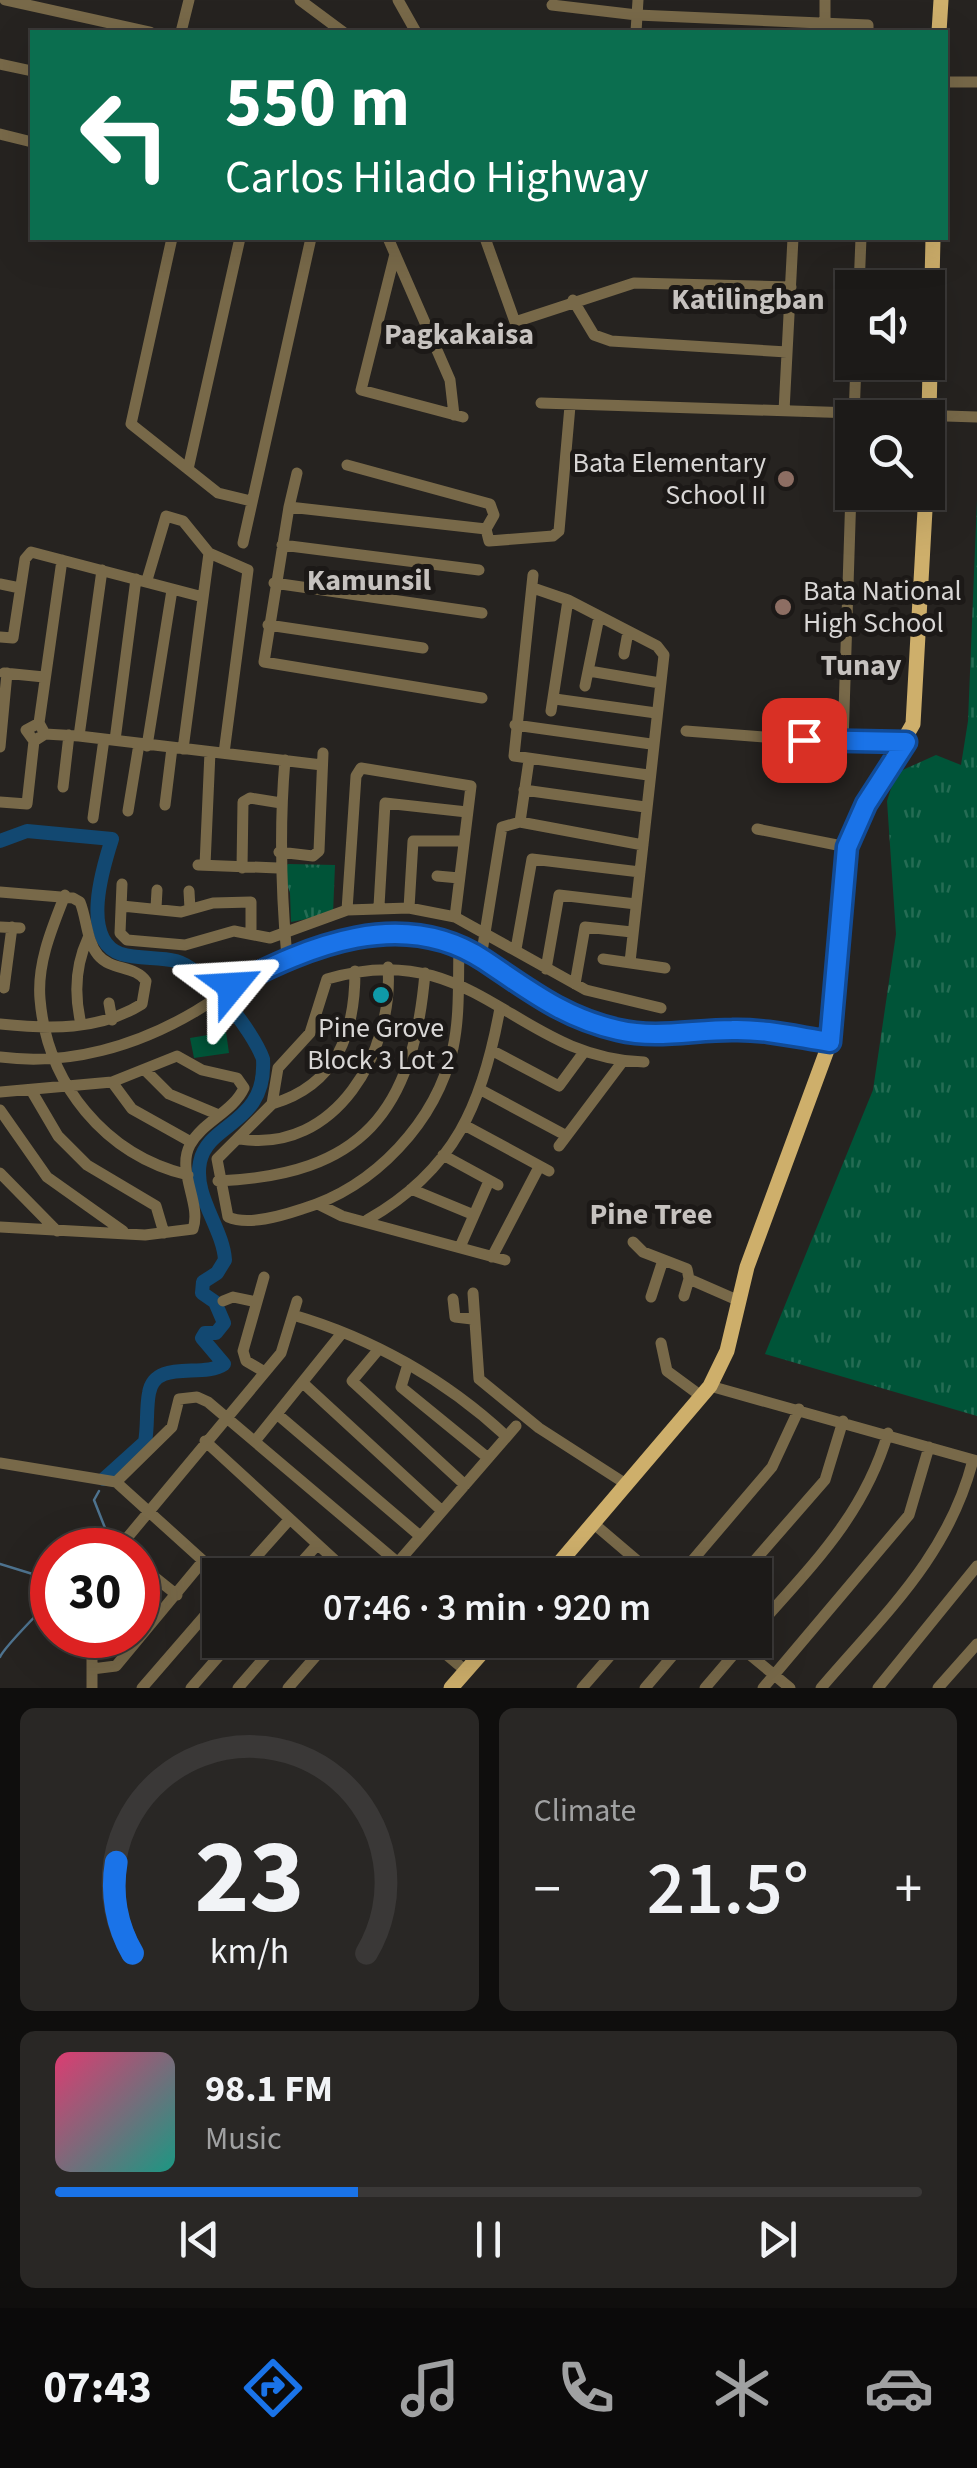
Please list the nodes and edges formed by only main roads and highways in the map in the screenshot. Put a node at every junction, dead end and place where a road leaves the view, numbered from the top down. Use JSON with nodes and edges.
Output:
{"nodes":[{"id":1,"x":940,"y":0,"type":"edge"},
{"id":2,"x":939,"y":30,"type":"edge"},
{"id":3,"x":933,"y":240,"type":"edge"},
{"id":4,"x":929,"y":400,"type":"edge"},
{"id":5,"x":925,"y":510,"type":"edge"},
{"id":6,"x":564,"y":1558,"type":"edge"},
{"id":7,"x":478,"y":1658,"type":"edge"},
{"id":8,"x":458,"y":1682,"type":"edge"}],
"edges":[{"from":1,"to":2,"type":"main road"},
{"from":3,"to":4,"type":"main road"},
{"from":5,"to":6,"type":"main road"},
{"from":7,"to":8,"type":"main road"}]}
